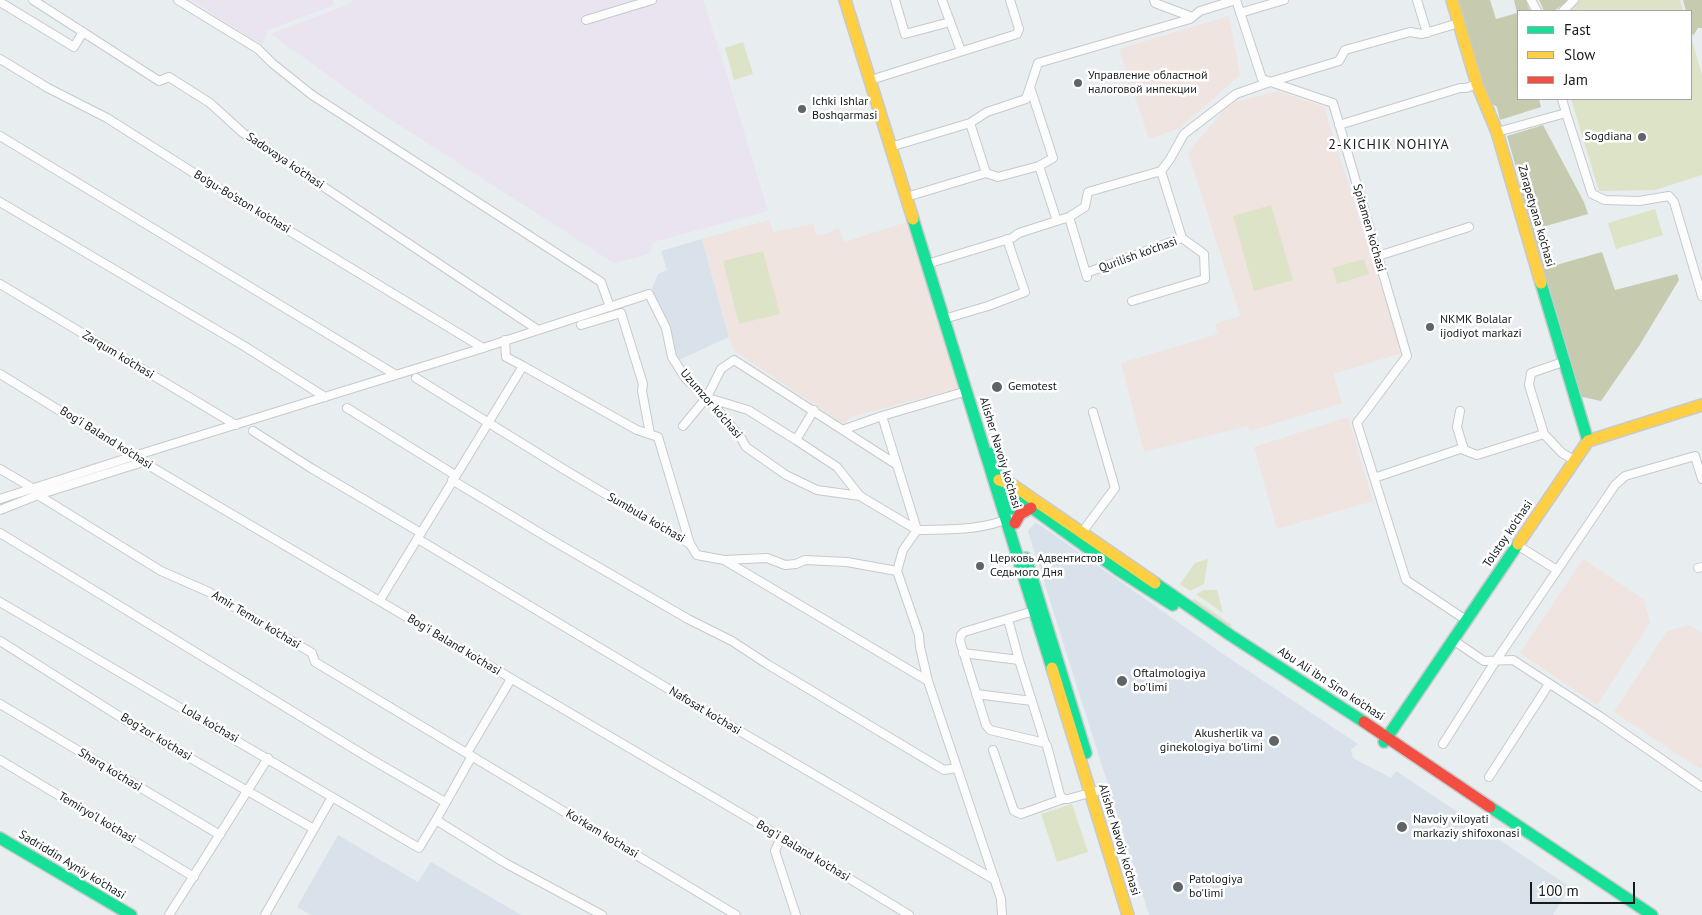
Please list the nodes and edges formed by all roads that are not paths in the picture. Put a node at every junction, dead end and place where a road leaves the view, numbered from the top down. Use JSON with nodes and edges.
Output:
{"nodes":[{"id":1,"x":33,"y":0,"type":"edge"},
{"id":2,"x":178,"y":0,"type":"edge"},
{"id":3,"x":652,"y":0,"type":"edge"},
{"id":4,"x":845,"y":0,"type":"edge"},
{"id":5,"x":853,"y":0,"type":"edge"},
{"id":6,"x":895,"y":0,"type":"edge"},
{"id":7,"x":942,"y":0,"type":"edge"},
{"id":8,"x":1010,"y":0,"type":"edge"},
{"id":9,"x":1154,"y":0,"type":"edge"},
{"id":10,"x":1236,"y":0,"type":"edge"},
{"id":11,"x":1284,"y":0,"type":"edge"},
{"id":12,"x":1417,"y":0,"type":"edge"},
{"id":13,"x":1452,"y":0,"type":"edge"},
{"id":14,"x":1574,"y":0,"type":"edge"},
{"id":15,"x":0,"y":2,"type":"edge"},
{"id":16,"x":1564,"y":10,"type":"edge"},
{"id":17,"x":1240,"y":13,"type":"junction"},
{"id":18,"x":1192,"y":17,"type":"junction"},
{"id":19,"x":586,"y":20,"type":"dead end"},
{"id":20,"x":950,"y":22,"type":"junction"},
{"id":21,"x":1459,"y":23,"type":"junction"},
{"id":22,"x":83,"y":32,"type":"junction"},
{"id":23,"x":1427,"y":33,"type":"junction"},
{"id":24,"x":961,"y":51,"type":"junction"},
{"id":25,"x":0,"y":59,"type":"edge"},
{"id":26,"x":876,"y":78,"type":"junction"},
{"id":27,"x":1270,"y":82,"type":"junction"},
{"id":28,"x":1478,"y":84,"type":"junction"},
{"id":29,"x":1030,"y":86,"type":"junction"},
{"id":30,"x":1562,"y":100,"type":"edge"},
{"id":31,"x":1566,"y":113,"type":"junction"},
{"id":32,"x":970,"y":124,"type":"junction"},
{"id":33,"x":1339,"y":125,"type":"junction"},
{"id":34,"x":1497,"y":132,"type":"junction"},
{"id":35,"x":0,"y":136,"type":"edge"},
{"id":36,"x":897,"y":145,"type":"junction"},
{"id":37,"x":1038,"y":166,"type":"junction"},
{"id":38,"x":1161,"y":171,"type":"junction"},
{"id":39,"x":986,"y":173,"type":"junction"},
{"id":40,"x":913,"y":195,"type":"junction"},
{"id":41,"x":0,"y":202,"type":"edge"},
{"id":42,"x":1069,"y":217,"type":"junction"},
{"id":43,"x":1057,"y":222,"type":"junction"},
{"id":44,"x":1469,"y":227,"type":"dead end"},
{"id":45,"x":1182,"y":238,"type":"junction"},
{"id":46,"x":1007,"y":239,"type":"junction"},
{"id":47,"x":1378,"y":256,"type":"junction"},
{"id":48,"x":930,"y":263,"type":"junction"},
{"id":49,"x":0,"y":284,"type":"edge"},
{"id":50,"x":1702,"y":296,"type":"edge"},
{"id":51,"x":1132,"y":301,"type":"dead end"},
{"id":52,"x":610,"y":307,"type":"junction"},
{"id":53,"x":948,"y":317,"type":"junction"},
{"id":54,"x":581,"y":325,"type":"dead end"},
{"id":55,"x":538,"y":330,"type":"junction"},
{"id":56,"x":505,"y":340,"type":"junction"},
{"id":57,"x":483,"y":348,"type":"junction"},
{"id":58,"x":1563,"y":362,"type":"junction"},
{"id":59,"x":523,"y":366,"type":"junction"},
{"id":60,"x":0,"y":374,"type":"edge"},
{"id":61,"x":396,"y":375,"type":"junction"},
{"id":62,"x":416,"y":378,"type":"dead end"},
{"id":63,"x":967,"y":391,"type":"junction"},
{"id":64,"x":325,"y":397,"type":"junction"},
{"id":65,"x":708,"y":398,"type":"junction"},
{"id":66,"x":1702,"y":405,"type":"edge"},
{"id":67,"x":347,"y":408,"type":"dead end"},
{"id":68,"x":814,"y":410,"type":"junction"},
{"id":69,"x":1460,"y":411,"type":"dead end"},
{"id":70,"x":1093,"y":412,"type":"dead end"},
{"id":71,"x":882,"y":416,"type":"junction"},
{"id":72,"x":488,"y":424,"type":"junction"},
{"id":73,"x":236,"y":425,"type":"junction"},
{"id":74,"x":683,"y":426,"type":"dead end"},
{"id":75,"x":845,"y":429,"type":"junction"},
{"id":76,"x":253,"y":431,"type":"dead end"},
{"id":77,"x":650,"y":434,"type":"junction"},
{"id":78,"x":1544,"y":434,"type":"junction"},
{"id":79,"x":796,"y":440,"type":"junction"},
{"id":80,"x":1588,"y":441,"type":"junction"},
{"id":81,"x":1464,"y":449,"type":"junction"},
{"id":82,"x":134,"y":456,"type":"junction"},
{"id":83,"x":1574,"y":460,"type":"junction"},
{"id":84,"x":144,"y":462,"type":"junction"},
{"id":85,"x":897,"y":464,"type":"junction"},
{"id":86,"x":0,"y":468,"type":"edge"},
{"id":87,"x":454,"y":478,"type":"junction"},
{"id":88,"x":1374,"y":478,"type":"junction"},
{"id":89,"x":1702,"y":479,"type":"edge"},
{"id":90,"x":999,"y":484,"type":"junction"},
{"id":91,"x":36,"y":492,"type":"junction"},
{"id":92,"x":860,"y":496,"type":"junction"},
{"id":93,"x":0,"y":499,"type":"edge"},
{"id":94,"x":1032,"y":508,"type":"junction"},
{"id":95,"x":0,"y":510,"type":"edge"},
{"id":96,"x":1011,"y":520,"type":"junction"},
{"id":97,"x":917,"y":530,"type":"junction"},
{"id":98,"x":0,"y":533,"type":"edge"},
{"id":99,"x":420,"y":536,"type":"junction"},
{"id":100,"x":1078,"y":537,"type":"junction"},
{"id":101,"x":690,"y":544,"type":"junction"},
{"id":102,"x":1518,"y":545,"type":"junction"},
{"id":103,"x":724,"y":560,"type":"junction"},
{"id":104,"x":1557,"y":570,"type":"junction"},
{"id":105,"x":897,"y":571,"type":"junction"},
{"id":106,"x":380,"y":600,"type":"junction"},
{"id":107,"x":0,"y":602,"type":"edge"},
{"id":108,"x":1037,"y":610,"type":"junction"},
{"id":109,"x":1008,"y":619,"type":"junction"},
{"id":110,"x":1466,"y":620,"type":"junction"},
{"id":111,"x":1453,"y":640,"type":"junction"},
{"id":112,"x":0,"y":641,"type":"edge"},
{"id":113,"x":963,"y":653,"type":"junction"},
{"id":114,"x":1019,"y":660,"type":"junction"},
{"id":115,"x":1495,"y":662,"type":"junction"},
{"id":116,"x":511,"y":679,"type":"junction"},
{"id":117,"x":928,"y":681,"type":"junction"},
{"id":118,"x":1549,"y":684,"type":"junction"},
{"id":119,"x":976,"y":694,"type":"junction"},
{"id":120,"x":1032,"y":701,"type":"junction"},
{"id":121,"x":0,"y":704,"type":"edge"},
{"id":122,"x":1386,"y":740,"type":"junction"},
{"id":123,"x":1045,"y":743,"type":"junction"},
{"id":124,"x":1443,"y":744,"type":"dead end"},
{"id":125,"x":993,"y":750,"type":"dead end"},
{"id":126,"x":470,"y":754,"type":"junction"},
{"id":127,"x":268,"y":758,"type":"junction"},
{"id":128,"x":0,"y":760,"type":"edge"},
{"id":129,"x":957,"y":768,"type":"junction"},
{"id":130,"x":1489,"y":778,"type":"dead end"},
{"id":131,"x":1702,"y":787,"type":"edge"},
{"id":132,"x":248,"y":791,"type":"junction"},
{"id":133,"x":1094,"y":792,"type":"junction"},
{"id":134,"x":332,"y":797,"type":"junction"},
{"id":135,"x":1063,"y":799,"type":"junction"},
{"id":136,"x":445,"y":802,"type":"junction"},
{"id":137,"x":436,"y":820,"type":"junction"},
{"id":138,"x":314,"y":830,"type":"junction"},
{"id":139,"x":220,"y":835,"type":"junction"},
{"id":140,"x":781,"y":837,"type":"junction"},
{"id":141,"x":0,"y":838,"type":"edge"},
{"id":142,"x":194,"y":877,"type":"junction"},
{"id":143,"x":995,"y":880,"type":"junction"},
{"id":144,"x":131,"y":915,"type":"edge"},
{"id":145,"x":169,"y":915,"type":"edge"},
{"id":146,"x":265,"y":915,"type":"edge"},
{"id":147,"x":602,"y":915,"type":"edge"},
{"id":148,"x":736,"y":915,"type":"edge"},
{"id":149,"x":796,"y":915,"type":"edge"},
{"id":150,"x":909,"y":915,"type":"edge"},
{"id":151,"x":1002,"y":915,"type":"edge"},
{"id":152,"x":1128,"y":915,"type":"edge"},
{"id":153,"x":1135,"y":915,"type":"edge"},
{"id":154,"x":1642,"y":915,"type":"edge"},
{"id":155,"x":1652,"y":915,"type":"edge"}],
"edges":[{"from":1,"to":22,"type":"street","name":"Sadovaya ko'chasi"},
{"from":2,"to":52,"type":"street"},
{"from":3,"to":19,"type":"street"},
{"from":4,"to":48,"type":"street","name":"Alisher Navoiy ko'chasi"},
{"from":5,"to":26,"type":"street","name":"Alisher Navoiy ko'chasi"},
{"from":6,"to":20,"type":"street"},
{"from":7,"to":20,"type":"street"},
{"from":8,"to":24,"type":"street"},
{"from":9,"to":18,"type":"street"},
{"from":10,"to":17,"type":"street"},
{"from":10,"to":18,"type":"street"},
{"from":11,"to":17,"type":"street"},
{"from":12,"to":23,"type":"street"},
{"from":13,"to":21,"type":"street","name":"Zarapetyana ko'chasi"},
{"from":14,"to":16,"type":"street"},
{"from":15,"to":22,"type":"street"},
{"from":17,"to":27,"type":"street"},
{"from":18,"to":29,"type":"street"},
{"from":20,"to":24,"type":"street"},
{"from":21,"to":23,"type":"street"},
{"from":21,"to":28,"type":"street","name":"Zarapetyana ko'chasi"},
{"from":22,"to":55,"type":"street","name":"Sadovaya ko'chasi"},
{"from":23,"to":27,"type":"street"},
{"from":24,"to":26,"type":"street"},
{"from":25,"to":57,"type":"street","name":"Bo'gu-Bo'ston ko'chasi"},
{"from":26,"to":36,"type":"street","name":"Alisher Navoiy ko'chasi"},
{"from":27,"to":33,"type":"street","name":"Spitamen ko'chasi"},
{"from":27,"to":38,"type":"street"},
{"from":28,"to":33,"type":"street"},
{"from":28,"to":34,"type":"street","name":"Zarapetyana ko'chasi"},
{"from":29,"to":32,"type":"street"},
{"from":29,"to":37,"type":"street"},
{"from":30,"to":31,"type":"street"},
{"from":31,"to":34,"type":"street"},
{"from":31,"to":50,"type":"street"},
{"from":32,"to":36,"type":"street"},
{"from":32,"to":39,"type":"street"},
{"from":33,"to":47,"type":"street","name":"Spitamen ko'chasi"},
{"from":34,"to":58,"type":"street","name":"Zarapetyana ko'chasi"},
{"from":35,"to":61,"type":"street"},
{"from":36,"to":40,"type":"street","name":"Alisher Navoiy ko'chasi"},
{"from":37,"to":39,"type":"street"},
{"from":37,"to":43,"type":"street"},
{"from":38,"to":42,"type":"street"},
{"from":38,"to":45,"type":"street"},
{"from":39,"to":40,"type":"street"},
{"from":40,"to":48,"type":"street","name":"Alisher Navoiy ko'chasi"},
{"from":41,"to":64,"type":"street"},
{"from":42,"to":43,"type":"street"},
{"from":42,"to":45,"type":"street","name":"Qurilish ko'chasi"},
{"from":43,"to":46,"type":"street"},
{"from":44,"to":47,"type":"street"},
{"from":45,"to":51,"type":"street","name":"Qurilish ko'chasi"},
{"from":46,"to":48,"type":"street"},
{"from":46,"to":53,"type":"street"},
{"from":47,"to":88,"type":"street","name":"Spitamen ko'chasi"},
{"from":48,"to":53,"type":"street","name":"Alisher Navoiy ko'chasi"},
{"from":49,"to":73,"type":"street","name":"Zarqum ko'chasi"},
{"from":52,"to":55,"type":"street"},
{"from":52,"to":65,"type":"street","name":"Uzumzor ko'chasi"},
{"from":53,"to":63,"type":"street","name":"Alisher Navoiy ko'chasi"},
{"from":53,"to":90,"type":"street","name":"Alisher Navoiy ko'chasi"},
{"from":54,"to":77,"type":"street"},
{"from":55,"to":56,"type":"street"},
{"from":56,"to":57,"type":"street"},
{"from":56,"to":59,"type":"street"},
{"from":57,"to":61,"type":"street"},
{"from":58,"to":78,"type":"street"},
{"from":58,"to":80,"type":"street","name":"Zarapetyana ko'chasi"},
{"from":59,"to":72,"type":"street"},
{"from":59,"to":77,"type":"street"},
{"from":60,"to":82,"type":"street","name":"Bog'i Baland ko'chasi"},
{"from":61,"to":64,"type":"street"},
{"from":62,"to":72,"type":"street","name":"Sumbula ko'chasi"},
{"from":63,"to":71,"type":"street"},
{"from":63,"to":90,"type":"street","name":"Alisher Navoiy ko'chasi"},
{"from":64,"to":73,"type":"street"},
{"from":65,"to":68,"type":"street"},
{"from":65,"to":74,"type":"street"},
{"from":65,"to":79,"type":"street"},
{"from":65,"to":92,"type":"street","name":"Uzumzor ko'chasi"},
{"from":66,"to":80,"type":"street"},
{"from":67,"to":87,"type":"street"},
{"from":68,"to":75,"type":"street"},
{"from":68,"to":79,"type":"street"},
{"from":69,"to":81,"type":"street"},
{"from":70,"to":100,"type":"street"},
{"from":71,"to":75,"type":"street"},
{"from":71,"to":85,"type":"street"},
{"from":72,"to":87,"type":"street"},
{"from":72,"to":101,"type":"street","name":"Sumbula ko'chasi"},
{"from":73,"to":82,"type":"street"},
{"from":75,"to":85,"type":"street"},
{"from":76,"to":99,"type":"street","name":"Nafosat ko'chasi"},
{"from":77,"to":101,"type":"street"},
{"from":78,"to":81,"type":"street"},
{"from":78,"to":83,"type":"street"},
{"from":79,"to":92,"type":"street"},
{"from":80,"to":83,"type":"street","name":"Tolstoy ko'chasi"},
{"from":81,"to":88,"type":"street"},
{"from":82,"to":84,"type":"street","name":"Bog'i Baland ko'chasi"},
{"from":82,"to":91,"type":"street"},
{"from":83,"to":102,"type":"street","name":"Tolstoy ko'chasi"},
{"from":84,"to":91,"type":"street"},
{"from":84,"to":106,"type":"street","name":"Bog'i Baland ko'chasi"},
{"from":85,"to":97,"type":"street"},
{"from":86,"to":91,"type":"street","name":"Amir Temur ko'chasi"},
{"from":87,"to":99,"type":"street"},
{"from":87,"to":129,"type":"street"},
{"from":88,"to":110,"type":"street","name":"Spitamen ko'chasi"},
{"from":89,"to":104,"type":"street"},
{"from":90,"to":94,"type":"street","name":"Abu Ali ibn Sino ko'chasi"},
{"from":90,"to":96,"type":"street","name":"Alisher Navoiy ko'chasi"},
{"from":90,"to":100,"type":"street","name":"Abu Ali ibn Sino ko'chasi"},
{"from":91,"to":93,"type":"street"},
{"from":91,"to":95,"type":"street"},
{"from":91,"to":126,"type":"street","name":"Amir Temur ko'chasi"},
{"from":92,"to":97,"type":"street","name":"Uzumzor ko'chasi"},
{"from":94,"to":96,"type":"street"},
{"from":94,"to":100,"type":"street","name":"Abu Ali ibn Sino ko'chasi"},
{"from":96,"to":97,"type":"street"},
{"from":96,"to":108,"type":"street","name":"Alisher Navoiy ko'chasi"},
{"from":97,"to":105,"type":"street"},
{"from":98,"to":136,"type":"street"},
{"from":99,"to":106,"type":"street"},
{"from":99,"to":143,"type":"street","name":"Nafosat ko'chasi"},
{"from":100,"to":122,"type":"street","name":"Abu Ali ibn Sino ko'chasi"},
{"from":101,"to":103,"type":"street","name":"Sumbula ko'chasi"},
{"from":102,"to":104,"type":"street"},
{"from":102,"to":110,"type":"street","name":"Tolstoy ko'chasi"},
{"from":103,"to":105,"type":"street"},
{"from":103,"to":117,"type":"street","name":"Sumbula ko'chasi"},
{"from":104,"to":115,"type":"street"},
{"from":105,"to":117,"type":"street"},
{"from":106,"to":116,"type":"street","name":"Bog'i Baland ko'chasi"},
{"from":107,"to":127,"type":"street","name":"Lola ko'chasi"},
{"from":108,"to":109,"type":"street"},
{"from":108,"to":133,"type":"street","name":"Alisher Navoiy ko'chasi"},
{"from":109,"to":113,"type":"street"},
{"from":109,"to":114,"type":"street"},
{"from":110,"to":111,"type":"street","name":"Tolstoy ko'chasi"},
{"from":111,"to":115,"type":"street"},
{"from":111,"to":122,"type":"street","name":"Tolstoy ko'chasi"},
{"from":112,"to":132,"type":"street","name":"Bog'zor ko'chasi"},
{"from":113,"to":114,"type":"street"},
{"from":113,"to":119,"type":"street"},
{"from":114,"to":120,"type":"street"},
{"from":115,"to":118,"type":"street"},
{"from":115,"to":124,"type":"street"},
{"from":116,"to":126,"type":"street"},
{"from":116,"to":140,"type":"street","name":"Bog'i Baland ko'chasi"},
{"from":117,"to":129,"type":"street"},
{"from":118,"to":130,"type":"street"},
{"from":118,"to":131,"type":"street"},
{"from":119,"to":120,"type":"street"},
{"from":119,"to":123,"type":"street"},
{"from":120,"to":123,"type":"street"},
{"from":121,"to":139,"type":"street","name":"Sharq ko'chasi"},
{"from":122,"to":154,"type":"street","name":"Abu Ali ibn Sino ko'chasi"},
{"from":122,"to":155,"type":"street","name":"Abu Ali ibn Sino ko'chasi"},
{"from":123,"to":135,"type":"street"},
{"from":125,"to":135,"type":"street"},
{"from":126,"to":136,"type":"street"},
{"from":126,"to":148,"type":"street","name":"Ko'rkam ko'chasi"},
{"from":127,"to":132,"type":"street"},
{"from":127,"to":134,"type":"street","name":"Lola ko'chasi"},
{"from":128,"to":142,"type":"street","name":"Temiryo'l ko'chasi"},
{"from":129,"to":143,"type":"street"},
{"from":132,"to":138,"type":"street","name":"Bog'zor ko'chasi"},
{"from":132,"to":139,"type":"street"},
{"from":133,"to":135,"type":"street"},
{"from":133,"to":152,"type":"street","name":"Alisher Navoiy ko'chasi"},
{"from":133,"to":153,"type":"street","name":"Alisher Navoiy ko'chasi"},
{"from":134,"to":137,"type":"street","name":"Lola ko'chasi"},
{"from":134,"to":138,"type":"street"},
{"from":136,"to":137,"type":"street"},
{"from":137,"to":147,"type":"street"},
{"from":138,"to":146,"type":"street"},
{"from":139,"to":142,"type":"street"},
{"from":140,"to":149,"type":"street"},
{"from":140,"to":150,"type":"street","name":"Bog'i Baland ko'chasi"},
{"from":141,"to":144,"type":"street","name":"Sadriddin Ayniy ko'chasi"},
{"from":142,"to":145,"type":"street"},
{"from":143,"to":151,"type":"street"}]}
